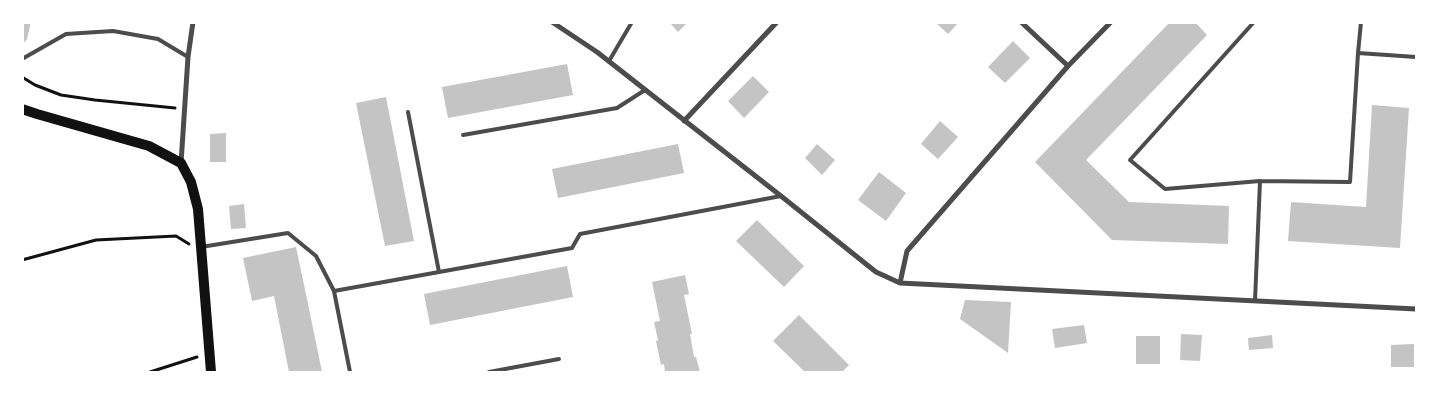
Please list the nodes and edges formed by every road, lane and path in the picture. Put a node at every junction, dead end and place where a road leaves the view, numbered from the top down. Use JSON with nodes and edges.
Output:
{"nodes":[{"id":1,"x":193,"y":22,"type":"edge"},
{"id":2,"x":552,"y":22,"type":"edge"},
{"id":3,"x":632,"y":22,"type":"edge"},
{"id":4,"x":777,"y":22,"type":"edge"},
{"id":5,"x":1021,"y":22,"type":"edge"},
{"id":6,"x":1111,"y":22,"type":"edge"},
{"id":7,"x":1254,"y":22,"type":"edge"},
{"id":8,"x":1361,"y":22,"type":"edge"},
{"id":9,"x":1358,"y":53,"type":"junction"},
{"id":10,"x":188,"y":57,"type":"junction"},
{"id":11,"x":1416,"y":57,"type":"edge"},
{"id":12,"x":22,"y":59,"type":"edge"},
{"id":13,"x":608,"y":62,"type":"junction"},
{"id":14,"x":1068,"y":66,"type":"junction"},
{"id":15,"x":22,"y":77,"type":"edge"},
{"id":16,"x":644,"y":90,"type":"junction"},
{"id":17,"x":22,"y":109,"type":"edge"},
{"id":18,"x":185,"y":109,"type":"junction"},
{"id":19,"x":408,"y":112,"type":"dead end"},
{"id":20,"x":684,"y":121,"type":"junction"},
{"id":21,"x":463,"y":135,"type":"dead end"},
{"id":22,"x":181,"y":163,"type":"junction"},
{"id":23,"x":1260,"y":181,"type":"junction"},
{"id":24,"x":781,"y":196,"type":"junction"},
{"id":25,"x":201,"y":244,"type":"junction"},
{"id":26,"x":22,"y":260,"type":"edge"},
{"id":27,"x":439,"y":272,"type":"junction"},
{"id":28,"x":900,"y":283,"type":"junction"},
{"id":29,"x":334,"y":291,"type":"junction"},
{"id":30,"x":1255,"y":301,"type":"junction"},
{"id":31,"x":1416,"y":309,"type":"edge"},
{"id":32,"x":210,"y":353,"type":"junction"},
{"id":33,"x":559,"y":359,"type":"dead end"},
{"id":34,"x":150,"y":372,"type":"edge"},
{"id":35,"x":211,"y":372,"type":"edge"},
{"id":36,"x":350,"y":372,"type":"edge"},
{"id":37,"x":490,"y":372,"type":"edge"}],
"edges":[{"from":1,"to":10,"type":"street"},
{"from":2,"to":13,"type":"street"},
{"from":3,"to":13,"type":"lane"},
{"from":4,"to":20,"type":"street"},
{"from":5,"to":14,"type":"street"},
{"from":6,"to":14,"type":"street"},
{"from":7,"to":23,"type":"lane"},
{"from":8,"to":9,"type":"lane"},
{"from":9,"to":11,"type":"lane"},
{"from":9,"to":23,"type":"lane"},
{"from":10,"to":12,"type":"lane"},
{"from":10,"to":18,"type":"street"},
{"from":13,"to":16,"type":"street"},
{"from":14,"to":28,"type":"street"},
{"from":15,"to":18,"type":"path"},
{"from":16,"to":20,"type":"street"},
{"from":16,"to":21,"type":"lane"},
{"from":17,"to":22,"type":"main road"},
{"from":18,"to":22,"type":"street"},
{"from":19,"to":27,"type":"lane"},
{"from":20,"to":24,"type":"street"},
{"from":22,"to":25,"type":"main road"},
{"from":23,"to":30,"type":"lane"},
{"from":24,"to":27,"type":"lane"},
{"from":24,"to":28,"type":"street"},
{"from":25,"to":26,"type":"path"},
{"from":25,"to":29,"type":"lane"},
{"from":25,"to":32,"type":"main road"},
{"from":27,"to":29,"type":"lane"},
{"from":28,"to":30,"type":"street"},
{"from":29,"to":36,"type":"lane"},
{"from":30,"to":31,"type":"street"},
{"from":32,"to":34,"type":"path"},
{"from":32,"to":35,"type":"main road"},
{"from":33,"to":37,"type":"lane"}]}
